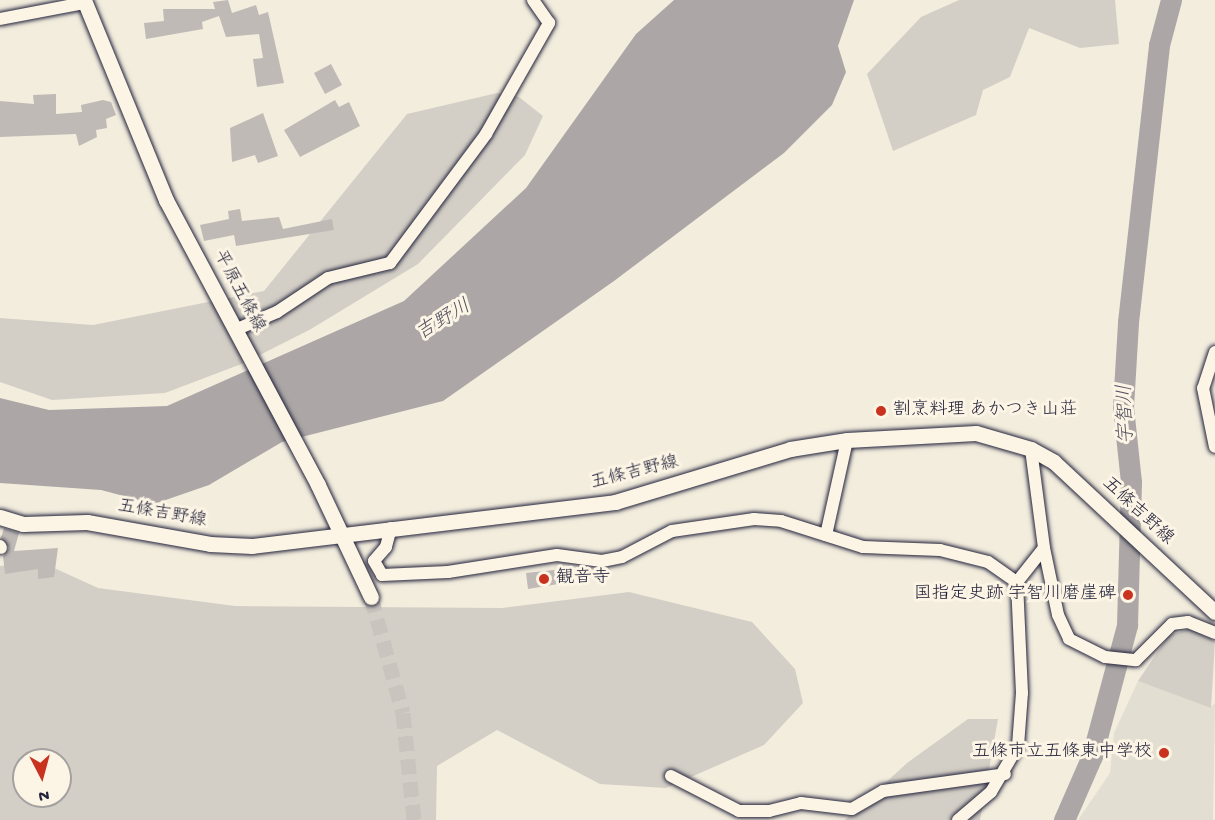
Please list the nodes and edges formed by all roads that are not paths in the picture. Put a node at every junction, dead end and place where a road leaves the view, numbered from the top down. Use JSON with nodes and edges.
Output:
{"nodes":[{"id":1,"x":533,"y":0,"type":"edge"},
{"id":2,"x":84,"y":2,"type":"edge"},
{"id":3,"x":0,"y":19,"type":"edge"},
{"id":4,"x":236,"y":330,"type":"junction"},
{"id":5,"x":1215,"y":351,"type":"edge"},
{"id":6,"x":1210,"y":409,"type":"edge"},
{"id":7,"x":847,"y":440,"type":"junction"},
{"id":8,"x":1215,"y":447,"type":"edge"},
{"id":9,"x":1031,"y":449,"type":"junction"},
{"id":10,"x":0,"y":517,"type":"edge"},
{"id":11,"x":391,"y":528,"type":"junction"},
{"id":12,"x":341,"y":534,"type":"junction"},
{"id":13,"x":826,"y":535,"type":"junction"},
{"id":14,"x":1044,"y":548,"type":"junction"},
{"id":15,"x":1017,"y":582,"type":"junction"},
{"id":16,"x":371,"y":597,"type":"tunnel mouth"},
{"id":17,"x":1215,"y":612,"type":"edge"},
{"id":18,"x":1215,"y":633,"type":"edge"},
{"id":19,"x":1005,"y":774,"type":"junction"},
{"id":20,"x":671,"y":776,"type":"dead end"},
{"id":21,"x":957,"y":820,"type":"edge"}],
"edges":[{"from":1,"to":4,"type":"street"},
{"from":2,"to":3,"type":"street"},
{"from":2,"to":4,"type":"main road","name":"平原五條線"},
{"from":4,"to":12,"type":"main road","name":"平原五條線"},
{"from":5,"to":6,"type":"street"},
{"from":6,"to":8,"type":"street"},
{"from":7,"to":9,"type":"main road","name":"五條吉野線"},
{"from":7,"to":11,"type":"main road","name":"五條吉野線"},
{"from":7,"to":13,"type":"street"},
{"from":9,"to":14,"type":"street"},
{"from":9,"to":17,"type":"main road","name":"五條吉野線"},
{"from":10,"to":12,"type":"main road","name":"五條吉野線"},
{"from":11,"to":12,"type":"main road","name":"五條吉野線"},
{"from":11,"to":13,"type":"street"},
{"from":12,"to":16,"type":"main road","name":"平原五條線"},
{"from":13,"to":15,"type":"street"},
{"from":14,"to":15,"type":"street"},
{"from":14,"to":18,"type":"street"},
{"from":15,"to":19,"type":"street"},
{"from":19,"to":20,"type":"street"},
{"from":19,"to":21,"type":"street"}]}
